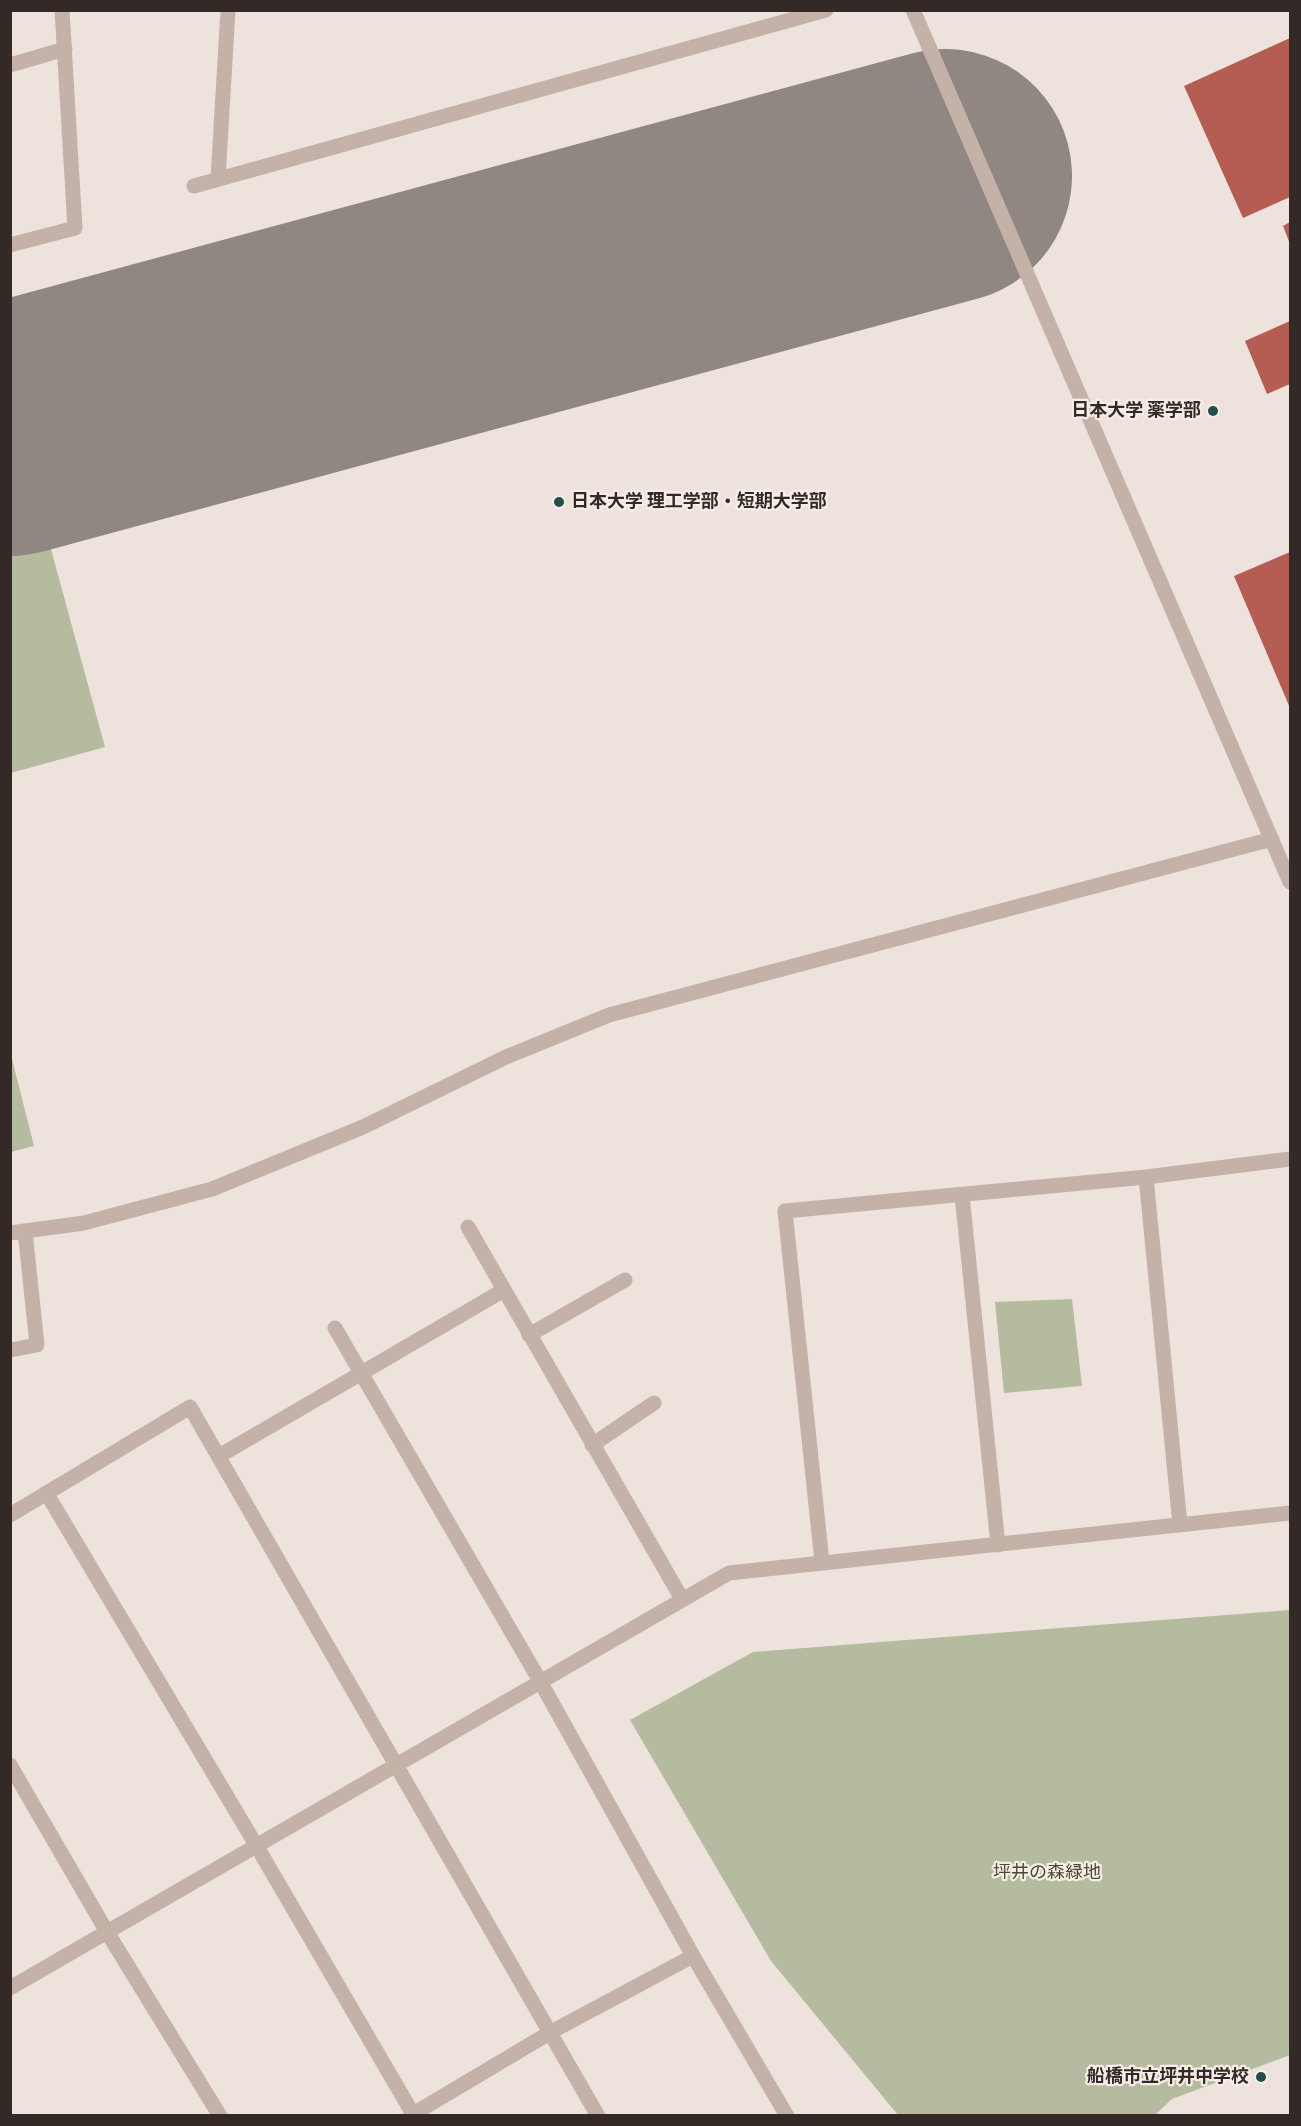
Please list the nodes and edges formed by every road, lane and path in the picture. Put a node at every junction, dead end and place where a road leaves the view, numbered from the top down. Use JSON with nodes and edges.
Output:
{"nodes":[{"id":1,"x":62,"y":10,"type":"edge"},
{"id":2,"x":228,"y":10,"type":"edge"},
{"id":3,"x":826,"y":10,"type":"edge"},
{"id":4,"x":913,"y":10,"type":"edge"},
{"id":5,"x":65,"y":49,"type":"junction"},
{"id":6,"x":10,"y":65,"type":"edge"},
{"id":7,"x":218,"y":179,"type":"junction"},
{"id":8,"x":194,"y":186,"type":"dead end"},
{"id":9,"x":10,"y":245,"type":"edge"},
{"id":10,"x":1272,"y":839,"type":"junction"},
{"id":11,"x":1290,"y":882,"type":"edge"},
{"id":12,"x":1290,"y":1159,"type":"edge"},
{"id":13,"x":1146,"y":1177,"type":"junction"},
{"id":14,"x":962,"y":1195,"type":"junction"},
{"id":15,"x":468,"y":1227,"type":"dead end"},
{"id":16,"x":18,"y":1232,"type":"edge"},
{"id":17,"x":626,"y":1280,"type":"dead end"},
{"id":18,"x":504,"y":1290,"type":"junction"},
{"id":19,"x":335,"y":1328,"type":"dead end"},
{"id":20,"x":529,"y":1335,"type":"junction"},
{"id":21,"x":10,"y":1350,"type":"edge"},
{"id":22,"x":360,"y":1374,"type":"junction"},
{"id":23,"x":654,"y":1403,"type":"dead end"},
{"id":24,"x":592,"y":1445,"type":"junction"},
{"id":25,"x":219,"y":1456,"type":"junction"},
{"id":26,"x":46,"y":1494,"type":"junction"},
{"id":27,"x":1290,"y":1513,"type":"edge"},
{"id":28,"x":10,"y":1515,"type":"edge"},
{"id":29,"x":1180,"y":1525,"type":"junction"},
{"id":30,"x":998,"y":1545,"type":"junction"},
{"id":31,"x":822,"y":1562,"type":"junction"},
{"id":32,"x":682,"y":1599,"type":"junction"},
{"id":33,"x":540,"y":1682,"type":"junction"},
{"id":34,"x":10,"y":1765,"type":"edge"},
{"id":35,"x":396,"y":1766,"type":"junction"},
{"id":36,"x":25,"y":1790,"type":"junction"},
{"id":37,"x":10,"y":1798,"type":"edge"},
{"id":38,"x":256,"y":1845,"type":"junction"},
{"id":39,"x":107,"y":1932,"type":"junction"},
{"id":40,"x":693,"y":1956,"type":"junction"},
{"id":41,"x":10,"y":1988,"type":"edge"},
{"id":42,"x":551,"y":2032,"type":"junction"},
{"id":43,"x":220,"y":2115,"type":"edge"},
{"id":44,"x":411,"y":2115,"type":"edge"},
{"id":45,"x":598,"y":2115,"type":"edge"},
{"id":46,"x":787,"y":2115,"type":"edge"}],
"edges":[{"from":1,"to":5,"type":"street"},
{"from":2,"to":7,"type":"street"},
{"from":3,"to":7,"type":"street"},
{"from":4,"to":10,"type":"street"},
{"from":5,"to":6,"type":"street"},
{"from":5,"to":9,"type":"street"},
{"from":7,"to":8,"type":"street"},
{"from":10,"to":11,"type":"street"},
{"from":10,"to":16,"type":"street"},
{"from":12,"to":13,"type":"street"},
{"from":13,"to":14,"type":"street"},
{"from":13,"to":29,"type":"street"},
{"from":14,"to":30,"type":"street"},
{"from":14,"to":31,"type":"street"},
{"from":15,"to":18,"type":"street"},
{"from":16,"to":21,"type":"street"},
{"from":17,"to":20,"type":"street"},
{"from":18,"to":20,"type":"street"},
{"from":18,"to":22,"type":"street"},
{"from":19,"to":22,"type":"street"},
{"from":20,"to":24,"type":"street"},
{"from":22,"to":25,"type":"street"},
{"from":22,"to":33,"type":"street"},
{"from":23,"to":24,"type":"street"},
{"from":24,"to":32,"type":"street"},
{"from":25,"to":26,"type":"street"},
{"from":25,"to":35,"type":"street"},
{"from":26,"to":28,"type":"street"},
{"from":26,"to":38,"type":"street"},
{"from":27,"to":29,"type":"street"},
{"from":29,"to":30,"type":"street"},
{"from":30,"to":31,"type":"street"},
{"from":31,"to":32,"type":"street"},
{"from":32,"to":33,"type":"street"},
{"from":33,"to":35,"type":"street"},
{"from":33,"to":40,"type":"street"},
{"from":34,"to":36,"type":"street"},
{"from":35,"to":38,"type":"street"},
{"from":35,"to":42,"type":"street"},
{"from":36,"to":37,"type":"street"},
{"from":36,"to":39,"type":"street"},
{"from":38,"to":39,"type":"street"},
{"from":38,"to":44,"type":"street"},
{"from":39,"to":41,"type":"street"},
{"from":39,"to":43,"type":"street"},
{"from":40,"to":42,"type":"street"},
{"from":40,"to":46,"type":"street"},
{"from":42,"to":44,"type":"street"},
{"from":42,"to":45,"type":"street"}]}
